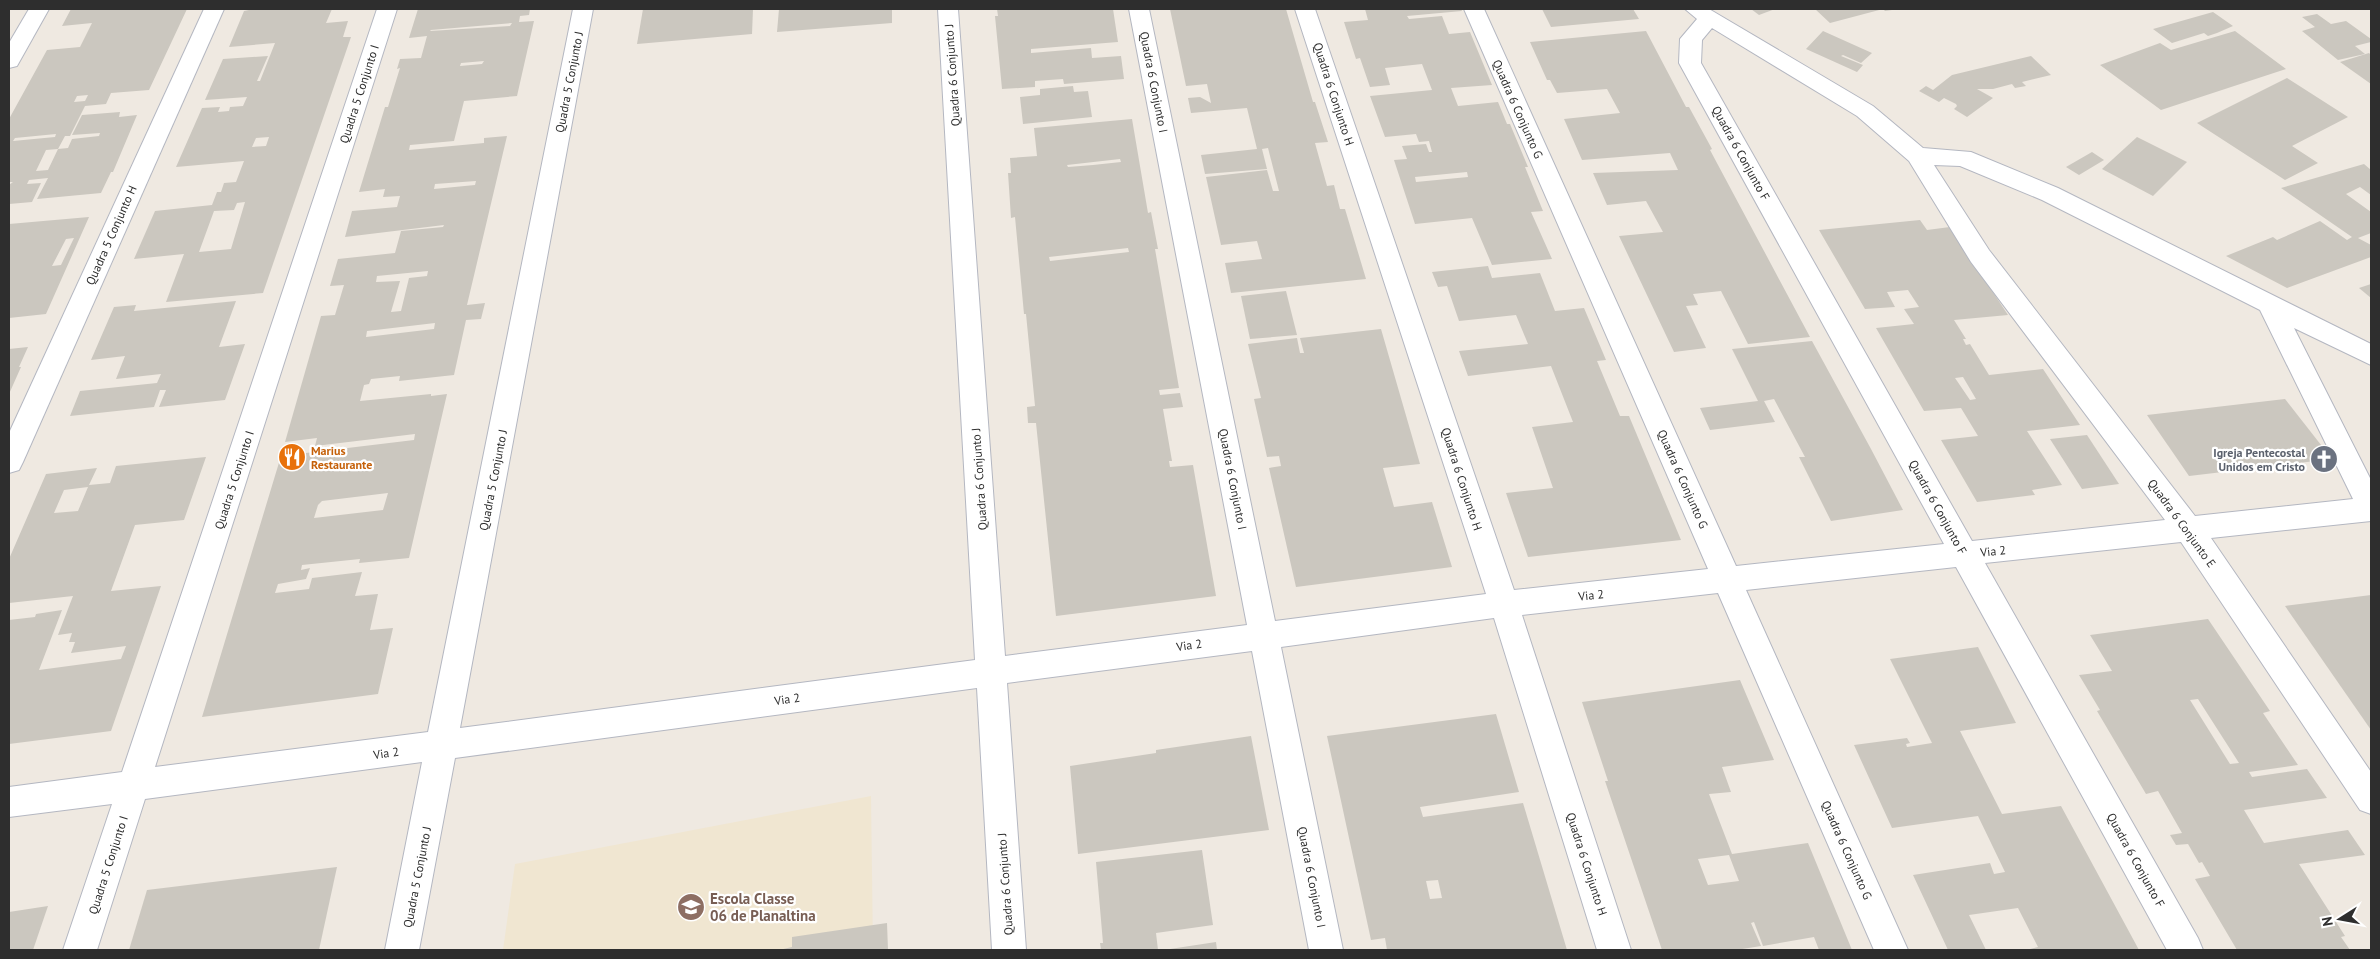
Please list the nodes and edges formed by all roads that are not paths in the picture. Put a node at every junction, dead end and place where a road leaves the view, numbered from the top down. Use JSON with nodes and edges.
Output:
{"nodes":[{"id":1,"x":38,"y":9,"type":"edge"},
{"id":2,"x":214,"y":9,"type":"edge"},
{"id":3,"x":387,"y":9,"type":"edge"},
{"id":4,"x":583,"y":9,"type":"edge"},
{"id":5,"x":948,"y":9,"type":"edge"},
{"id":6,"x":1139,"y":9,"type":"edge"},
{"id":7,"x":1305,"y":9,"type":"edge"},
{"id":8,"x":1474,"y":9,"type":"edge"},
{"id":9,"x":1702,"y":14,"type":"edge"},
{"id":10,"x":9,"y":61,"type":"edge"},
{"id":11,"x":1916,"y":156,"type":"junction"},
{"id":12,"x":2269,"y":303,"type":"junction"},
{"id":13,"x":2371,"y":355,"type":"edge"},
{"id":14,"x":9,"y":462,"type":"edge"},
{"id":15,"x":2371,"y":508,"type":"edge"},
{"id":16,"x":2188,"y":530,"type":"junction"},
{"id":17,"x":1965,"y":554,"type":"junction"},
{"id":18,"x":1728,"y":580,"type":"junction"},
{"id":19,"x":1504,"y":604,"type":"junction"},
{"id":20,"x":1264,"y":635,"type":"junction"},
{"id":21,"x":992,"y":672,"type":"junction"},
{"id":22,"x":442,"y":745,"type":"junction"},
{"id":23,"x":134,"y":786,"type":"junction"},
{"id":24,"x":2371,"y":799,"type":"edge"},
{"id":25,"x":9,"y":802,"type":"edge"},
{"id":26,"x":80,"y":950,"type":"edge"},
{"id":27,"x":402,"y":950,"type":"edge"},
{"id":28,"x":1009,"y":950,"type":"edge"},
{"id":29,"x":1326,"y":950,"type":"edge"},
{"id":30,"x":1614,"y":950,"type":"edge"},
{"id":31,"x":1891,"y":950,"type":"edge"},
{"id":32,"x":2186,"y":950,"type":"edge"}],
"edges":[{"from":1,"to":10,"type":"street"},
{"from":2,"to":14,"type":"street","name":"Quadra 5 Conjunto H"},
{"from":3,"to":23,"type":"street","name":"Quadra 5 Conjunto I"},
{"from":4,"to":22,"type":"street","name":"Quadra 5 Conjunto J"},
{"from":5,"to":21,"type":"street","name":"Quadra 6 Conjunto J"},
{"from":6,"to":20,"type":"street","name":"Quadra 6 Conjunto I"},
{"from":7,"to":19,"type":"street","name":"Quadra 6 Conjunto H"},
{"from":8,"to":18,"type":"street","name":"Quadra 6 Conjunto G"},
{"from":9,"to":11,"type":"street","name":"Quadra 6 Conjunto E"},
{"from":9,"to":17,"type":"street","name":"Quadra 6 Conjunto F"},
{"from":11,"to":12,"type":"street"},
{"from":11,"to":16,"type":"street","name":"Quadra 6 Conjunto E"},
{"from":12,"to":13,"type":"street"},
{"from":12,"to":15,"type":"street"},
{"from":15,"to":16,"type":"street","name":"Via 2"},
{"from":16,"to":17,"type":"street","name":"Via 2"},
{"from":16,"to":24,"type":"street","name":"Quadra 6 Conjunto E"},
{"from":17,"to":18,"type":"street","name":"Via 2"},
{"from":17,"to":32,"type":"street","name":"Quadra 6 Conjunto F"},
{"from":18,"to":19,"type":"street","name":"Via 2"},
{"from":18,"to":31,"type":"street","name":"Quadra 6 Conjunto G"},
{"from":19,"to":20,"type":"street","name":"Via 2"},
{"from":19,"to":30,"type":"street","name":"Quadra 6 Conjunto H"},
{"from":20,"to":21,"type":"street","name":"Via 2"},
{"from":20,"to":29,"type":"street","name":"Quadra 6 Conjunto I"},
{"from":21,"to":22,"type":"street","name":"Via 2"},
{"from":21,"to":28,"type":"street","name":"Quadra 6 Conjunto J"},
{"from":22,"to":23,"type":"street","name":"Via 2"},
{"from":22,"to":27,"type":"street","name":"Quadra 5 Conjunto J"},
{"from":23,"to":25,"type":"street","name":"Via 2"},
{"from":23,"to":26,"type":"street","name":"Quadra 5 Conjunto I"}]}
